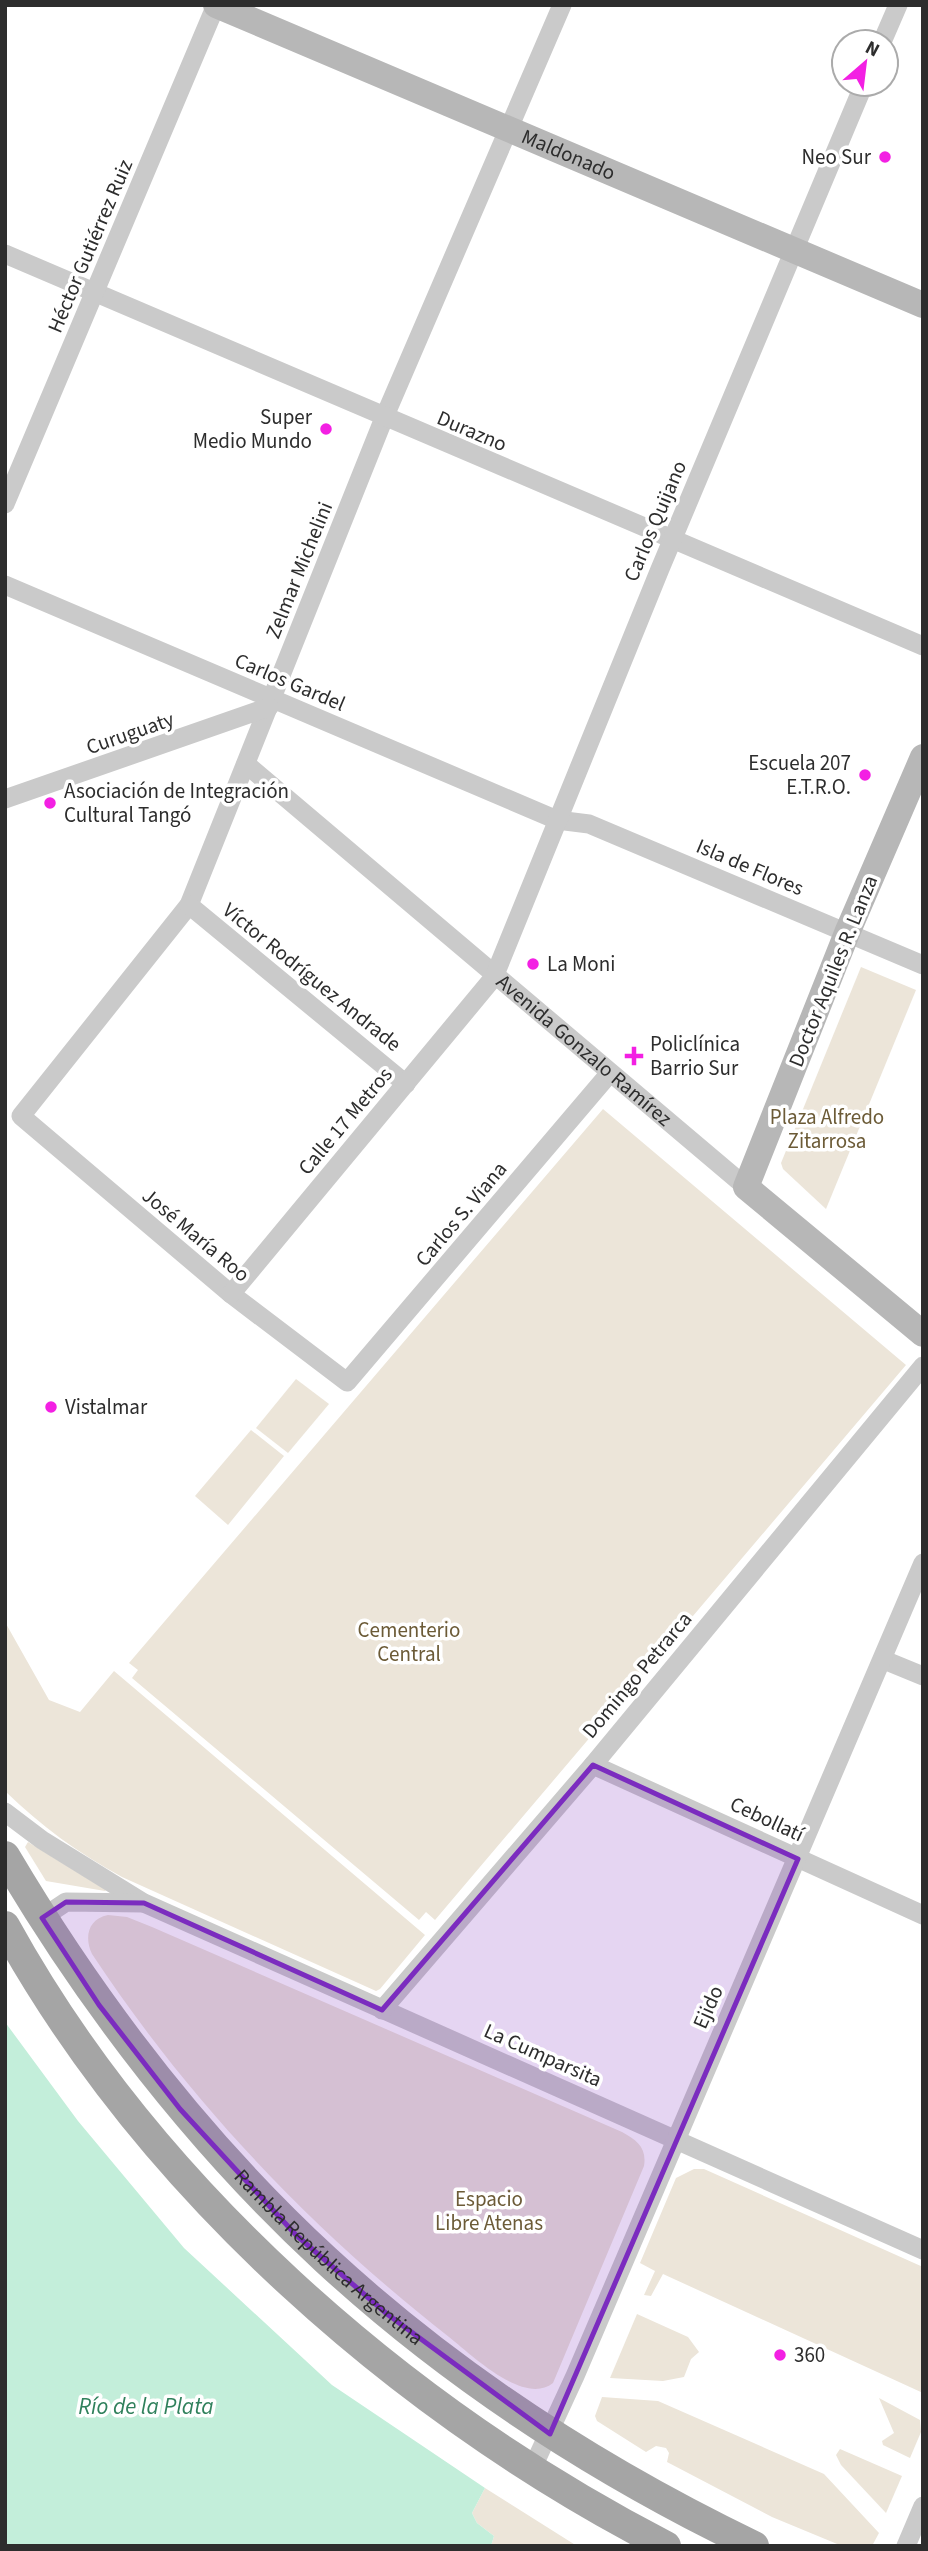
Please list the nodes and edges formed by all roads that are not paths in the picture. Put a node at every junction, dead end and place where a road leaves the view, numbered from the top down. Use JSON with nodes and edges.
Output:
{"nodes":[{"id":1,"x":216,"y":5,"type":"edge"},
{"id":2,"x":562,"y":5,"type":"edge"},
{"id":3,"x":898,"y":5,"type":"edge"},
{"id":4,"x":888,"y":28,"type":"edge"},
{"id":5,"x":858,"y":98,"type":"edge"},
{"id":6,"x":510,"y":130,"type":"junction"},
{"id":7,"x":793,"y":250,"type":"junction"},
{"id":8,"x":5,"y":254,"type":"edge"},
{"id":9,"x":94,"y":294,"type":"junction"},
{"id":10,"x":923,"y":305,"type":"edge"},
{"id":11,"x":384,"y":418,"type":"junction"},
{"id":12,"x":5,"y":504,"type":"edge"},
{"id":13,"x":672,"y":540,"type":"junction"},
{"id":14,"x":5,"y":585,"type":"edge"},
{"id":15,"x":923,"y":646,"type":"edge"},
{"id":16,"x":271,"y":703,"type":"junction"},
{"id":17,"x":923,"y":757,"type":"edge"},
{"id":18,"x":246,"y":764,"type":"junction"},
{"id":19,"x":5,"y":799,"type":"edge"},
{"id":20,"x":557,"y":820,"type":"junction"},
{"id":21,"x":189,"y":905,"type":"junction"},
{"id":22,"x":846,"y":933,"type":"junction"},
{"id":23,"x":923,"y":965,"type":"edge"},
{"id":24,"x":494,"y":977,"type":"junction"},
{"id":25,"x":609,"y":1074,"type":"junction"},
{"id":26,"x":406,"y":1084,"type":"junction"},
{"id":27,"x":21,"y":1116,"type":"joint"},
{"id":28,"x":746,"y":1187,"type":"junction"},
{"id":29,"x":230,"y":1294,"type":"junction"},
{"id":30,"x":923,"y":1334,"type":"edge"},
{"id":31,"x":923,"y":1366,"type":"edge"},
{"id":32,"x":347,"y":1382,"type":"joint"},
{"id":33,"x":923,"y":1563,"type":"edge"},
{"id":34,"x":884,"y":1660,"type":"junction"},
{"id":35,"x":923,"y":1676,"type":"edge"},
{"id":36,"x":593,"y":1765,"type":"junction"},
{"id":37,"x":5,"y":1812,"type":"edge"},
{"id":38,"x":5,"y":1856,"type":"edge"},
{"id":39,"x":798,"y":1859,"type":"junction"},
{"id":40,"x":144,"y":1903,"type":"junction"},
{"id":41,"x":923,"y":1915,"type":"edge"},
{"id":42,"x":42,"y":1918,"type":"junction"},
{"id":43,"x":5,"y":1926,"type":"edge"},
{"id":44,"x":382,"y":2010,"type":"junction"},
{"id":45,"x":675,"y":2138,"type":"junction"},
{"id":46,"x":923,"y":2250,"type":"edge"},
{"id":47,"x":550,"y":2434,"type":"junction"},
{"id":48,"x":532,"y":2469,"type":"junction"},
{"id":49,"x":923,"y":2506,"type":"edge"},
{"id":50,"x":666,"y":2546,"type":"edge"},
{"id":51,"x":754,"y":2546,"type":"edge"},
{"id":52,"x":906,"y":2546,"type":"edge"}],
"edges":[{"from":1,"to":6,"type":"street","name":"Maldonado"},
{"from":1,"to":9,"type":"street","name":"Héctor Gutiérrez Ruiz"},
{"from":2,"to":6,"type":"street","name":"Zelmar Michelini"},
{"from":3,"to":4,"type":"street"},
{"from":5,"to":7,"type":"street","name":"Carlos Quijano"},
{"from":6,"to":7,"type":"street","name":"Maldonado"},
{"from":6,"to":11,"type":"street","name":"Zelmar Michelini"},
{"from":7,"to":10,"type":"street","name":"Maldonado"},
{"from":7,"to":13,"type":"street","name":"Carlos Quijano"},
{"from":8,"to":9,"type":"street","name":"Durazno"},
{"from":9,"to":11,"type":"street","name":"Durazno"},
{"from":9,"to":12,"type":"street","name":"Héctor Gutiérrez Ruiz"},
{"from":11,"to":13,"type":"street","name":"Durazno"},
{"from":11,"to":16,"type":"street","name":"Zelmar Michelini"},
{"from":13,"to":15,"type":"street","name":"Durazno"},
{"from":13,"to":20,"type":"street","name":"Carlos Quijano"},
{"from":14,"to":16,"type":"street","name":"Carlos Gardel"},
{"from":16,"to":18,"type":"street","name":"Zelmar Michelini"},
{"from":16,"to":19,"type":"street","name":"Curuguaty"},
{"from":16,"to":20,"type":"street","name":"Carlos Gardel"},
{"from":17,"to":22,"type":"street","name":"Doctor Aquiles R. Lanza"},
{"from":18,"to":21,"type":"street","name":"Zelmar Michelini"},
{"from":18,"to":24,"type":"street","name":"Avenida Gonzalo Ramírez"},
{"from":20,"to":22,"type":"street","name":"Isla de Flores"},
{"from":20,"to":24,"type":"street","name":"Carlos Quijano"},
{"from":21,"to":26,"type":"street","name":"Víctor Rodríguez Andrade"},
{"from":21,"to":27,"type":"street","name":"Zelmar Michelini"},
{"from":22,"to":23,"type":"street","name":"Isla de Flores"},
{"from":22,"to":28,"type":"street","name":"Doctor Aquiles R. Lanza"},
{"from":24,"to":25,"type":"street","name":"Avenida Gonzalo Ramírez"},
{"from":24,"to":26,"type":"street","name":"Calle 17 Metros"},
{"from":25,"to":28,"type":"street","name":"Avenida Gonzalo Ramírez"},
{"from":25,"to":32,"type":"street","name":"Carlos S. Viana"},
{"from":26,"to":29,"type":"street","name":"Calle 17 Metros"},
{"from":27,"to":29,"type":"street","name":"José María Roo"},
{"from":28,"to":30,"type":"street","name":"Avenida Gonzalo Ramírez"},
{"from":29,"to":32,"type":"street","name":"José María Roo"},
{"from":31,"to":36,"type":"street","name":"Domingo Petrarca"},
{"from":33,"to":34,"type":"street","name":"Ejido"},
{"from":34,"to":35,"type":"street"},
{"from":34,"to":39,"type":"street","name":"Ejido"},
{"from":36,"to":39,"type":"street","name":"Cebollatí"},
{"from":36,"to":44,"type":"street","name":"Domingo Petrarca"},
{"from":37,"to":40,"type":"street","name":"La Cumparsita"},
{"from":38,"to":42,"type":"main road","name":"Rambla República Argentina"},
{"from":39,"to":41,"type":"street","name":"Cebollatí"},
{"from":39,"to":45,"type":"street","name":"Ejido"},
{"from":40,"to":42,"type":"street","name":"La Cumparsita"},
{"from":40,"to":44,"type":"street","name":"La Cumparsita"},
{"from":42,"to":47,"type":"main road","name":"Rambla República Argentina"},
{"from":43,"to":48,"type":"main road","name":"Rambla República Argentina"},
{"from":44,"to":45,"type":"street","name":"La Cumparsita"},
{"from":45,"to":46,"type":"street","name":"La Cumparsita"},
{"from":45,"to":47,"type":"street","name":"Ejido"},
{"from":47,"to":48,"type":"street","name":"Ejido"},
{"from":47,"to":51,"type":"main road","name":"Rambla República Argentina"},
{"from":48,"to":50,"type":"main road","name":"Rambla República Argentina"},
{"from":49,"to":52,"type":"street"}]}
